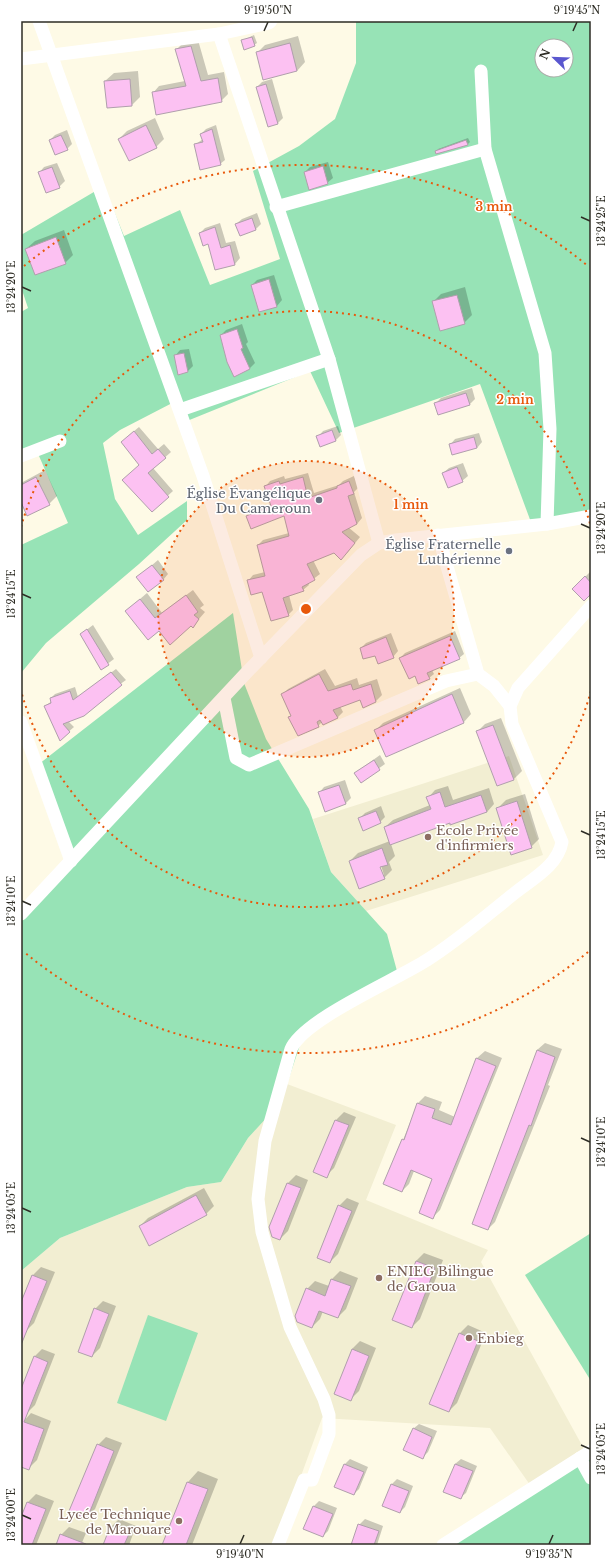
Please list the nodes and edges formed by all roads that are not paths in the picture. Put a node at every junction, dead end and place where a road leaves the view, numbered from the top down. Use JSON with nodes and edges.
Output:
{"nodes":[{"id":1,"x":39,"y":21,"type":"edge"},
{"id":2,"x":270,"y":21,"type":"edge"},
{"id":3,"x":219,"y":34,"type":"junction"},
{"id":4,"x":51,"y":54,"type":"junction"},
{"id":5,"x":21,"y":59,"type":"edge"},
{"id":6,"x":480,"y":70,"type":"dead end"},
{"id":7,"x":485,"y":149,"type":"junction"},
{"id":8,"x":276,"y":207,"type":"junction"},
{"id":9,"x":329,"y":359,"type":"junction"},
{"id":10,"x":180,"y":410,"type":"junction"},
{"id":11,"x":60,"y":441,"type":"dead end"},
{"id":12,"x":21,"y":456,"type":"edge"},
{"id":13,"x":591,"y":516,"type":"edge"},
{"id":14,"x":547,"y":524,"type":"junction"},
{"id":15,"x":438,"y":535,"type":"junction"},
{"id":16,"x":379,"y":543,"type":"junction"},
{"id":17,"x":591,"y":606,"type":"edge"},
{"id":18,"x":261,"y":658,"type":"junction"},
{"id":19,"x":478,"y":674,"type":"junction"},
{"id":20,"x":224,"y":698,"type":"junction"},
{"id":21,"x":510,"y":706,"type":"junction"},
{"id":22,"x":21,"y":722,"type":"edge"},
{"id":23,"x":71,"y":861,"type":"junction"},
{"id":24,"x":21,"y":914,"type":"edge"},
{"id":25,"x":591,"y":1450,"type":"edge"},
{"id":26,"x":580,"y":1458,"type":"junction"},
{"id":27,"x":591,"y":1478,"type":"edge"},
{"id":28,"x":278,"y":1545,"type":"edge"},
{"id":29,"x":443,"y":1545,"type":"edge"}],
"edges":[{"from":1,"to":4,"type":"street"},
{"from":2,"to":3,"type":"street"},
{"from":3,"to":4,"type":"street"},
{"from":3,"to":8,"type":"street"},
{"from":4,"to":5,"type":"street"},
{"from":4,"to":10,"type":"street"},
{"from":6,"to":7,"type":"street"},
{"from":7,"to":8,"type":"street"},
{"from":7,"to":14,"type":"street"},
{"from":8,"to":9,"type":"street"},
{"from":9,"to":10,"type":"street"},
{"from":9,"to":16,"type":"street"},
{"from":10,"to":18,"type":"street"},
{"from":11,"to":12,"type":"street"},
{"from":13,"to":14,"type":"street"},
{"from":14,"to":15,"type":"street"},
{"from":15,"to":16,"type":"street"},
{"from":15,"to":19,"type":"street"},
{"from":16,"to":18,"type":"street"},
{"from":17,"to":21,"type":"street"},
{"from":18,"to":20,"type":"street"},
{"from":19,"to":20,"type":"street"},
{"from":19,"to":21,"type":"street"},
{"from":20,"to":23,"type":"street"},
{"from":21,"to":28,"type":"street"},
{"from":22,"to":23,"type":"street"},
{"from":23,"to":24,"type":"street"},
{"from":25,"to":26,"type":"street"},
{"from":26,"to":27,"type":"street"},
{"from":26,"to":29,"type":"street"}]}
